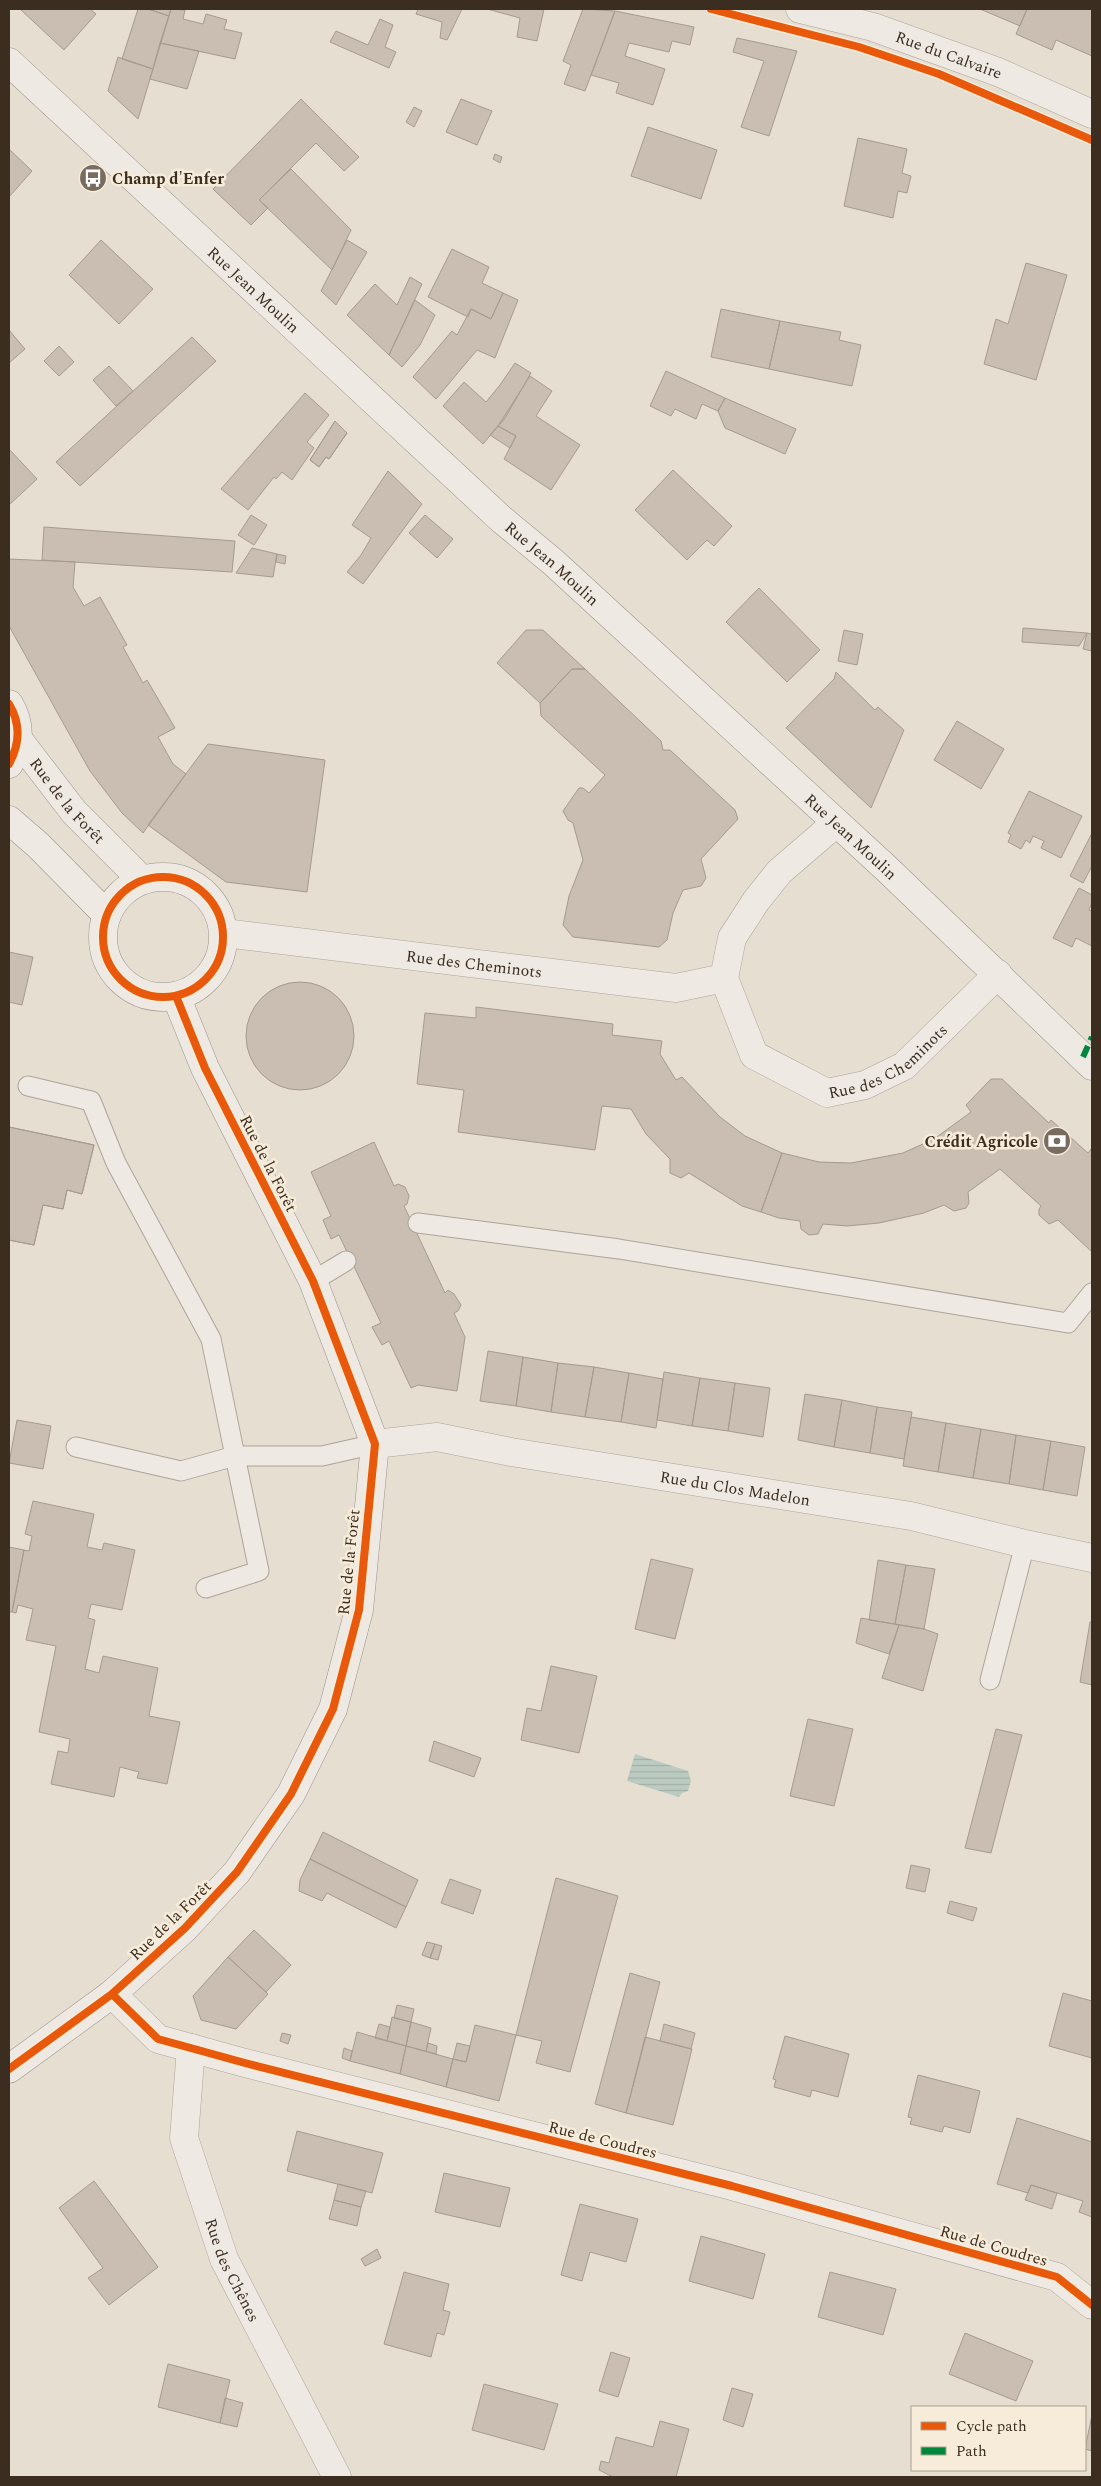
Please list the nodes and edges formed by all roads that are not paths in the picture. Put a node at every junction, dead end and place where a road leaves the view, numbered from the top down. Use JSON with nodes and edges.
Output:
{"nodes":[{"id":1,"x":800,"y":9,"type":"edge"},
{"id":2,"x":9,"y":62,"type":"edge"},
{"id":3,"x":1092,"y":114,"type":"edge"},
{"id":4,"x":9,"y":704,"type":"edge"},
{"id":5,"x":14,"y":751,"type":"edge"},
{"id":6,"x":9,"y":820,"type":"edge"},
{"id":7,"x":836,"y":823,"type":"junction"},
{"id":8,"x":142,"y":880,"type":"junction"},
{"id":9,"x":107,"y":915,"type":"junction"},
{"id":10,"x":224,"y":933,"type":"junction"},
{"id":11,"x":998,"y":974,"type":"junction"},
{"id":12,"x":724,"y":978,"type":"junction"},
{"id":13,"x":176,"y":996,"type":"junction"},
{"id":14,"x":1092,"y":1066,"type":"edge"},
{"id":15,"x":28,"y":1086,"type":"dead end"},
{"id":16,"x":418,"y":1223,"type":"dead end"},
{"id":17,"x":346,"y":1261,"type":"dead end"},
{"id":18,"x":313,"y":1281,"type":"junction"},
{"id":19,"x":1092,"y":1294,"type":"edge"},
{"id":20,"x":375,"y":1444,"type":"junction"},
{"id":21,"x":76,"y":1447,"type":"dead end"},
{"id":22,"x":235,"y":1456,"type":"junction"},
{"id":23,"x":1025,"y":1544,"type":"junction"},
{"id":24,"x":1092,"y":1558,"type":"edge"},
{"id":25,"x":206,"y":1588,"type":"dead end"},
{"id":26,"x":990,"y":1680,"type":"dead end"},
{"id":27,"x":112,"y":1994,"type":"junction"},
{"id":28,"x":191,"y":2048,"type":"junction"},
{"id":29,"x":9,"y":2069,"type":"edge"},
{"id":30,"x":1092,"y":2305,"type":"edge"},
{"id":31,"x":337,"y":2477,"type":"edge"}],
"edges":[{"from":1,"to":3,"type":"street","name":"Rue du Calvaire"},
{"from":2,"to":7,"type":"street","name":"Rue Jean Moulin"},
{"from":4,"to":5,"type":"street","name":"Rue de la Forêt"},
{"from":5,"to":8,"type":"street","name":"Rue de la Forêt"},
{"from":6,"to":9,"type":"street"},
{"from":7,"to":11,"type":"street","name":"Rue Jean Moulin"},
{"from":7,"to":12,"type":"street"},
{"from":8,"to":9,"type":"street"},
{"from":8,"to":10,"type":"street"},
{"from":9,"to":13,"type":"street"},
{"from":10,"to":12,"type":"street","name":"Rue des Cheminots"},
{"from":10,"to":13,"type":"street"},
{"from":11,"to":12,"type":"street","name":"Rue des Cheminots"},
{"from":11,"to":14,"type":"street","name":"Rue Jean Moulin"},
{"from":13,"to":18,"type":"street","name":"Rue de la Forêt"},
{"from":15,"to":22,"type":"lane"},
{"from":16,"to":19,"type":"lane"},
{"from":17,"to":18,"type":"lane"},
{"from":18,"to":20,"type":"street","name":"Rue de la Forêt"},
{"from":20,"to":22,"type":"lane"},
{"from":20,"to":23,"type":"street","name":"Rue du Clos Madelon"},
{"from":20,"to":27,"type":"street","name":"Rue de la Forêt"},
{"from":21,"to":22,"type":"lane"},
{"from":22,"to":25,"type":"lane"},
{"from":23,"to":24,"type":"street","name":"Rue du Clos Madelon"},
{"from":23,"to":26,"type":"lane"},
{"from":27,"to":28,"type":"street","name":"Rue de Coudres"},
{"from":27,"to":29,"type":"street","name":"Rue de la Forêt"},
{"from":28,"to":30,"type":"street","name":"Rue de Coudres"},
{"from":28,"to":31,"type":"street","name":"Rue des Chênes"}]}
